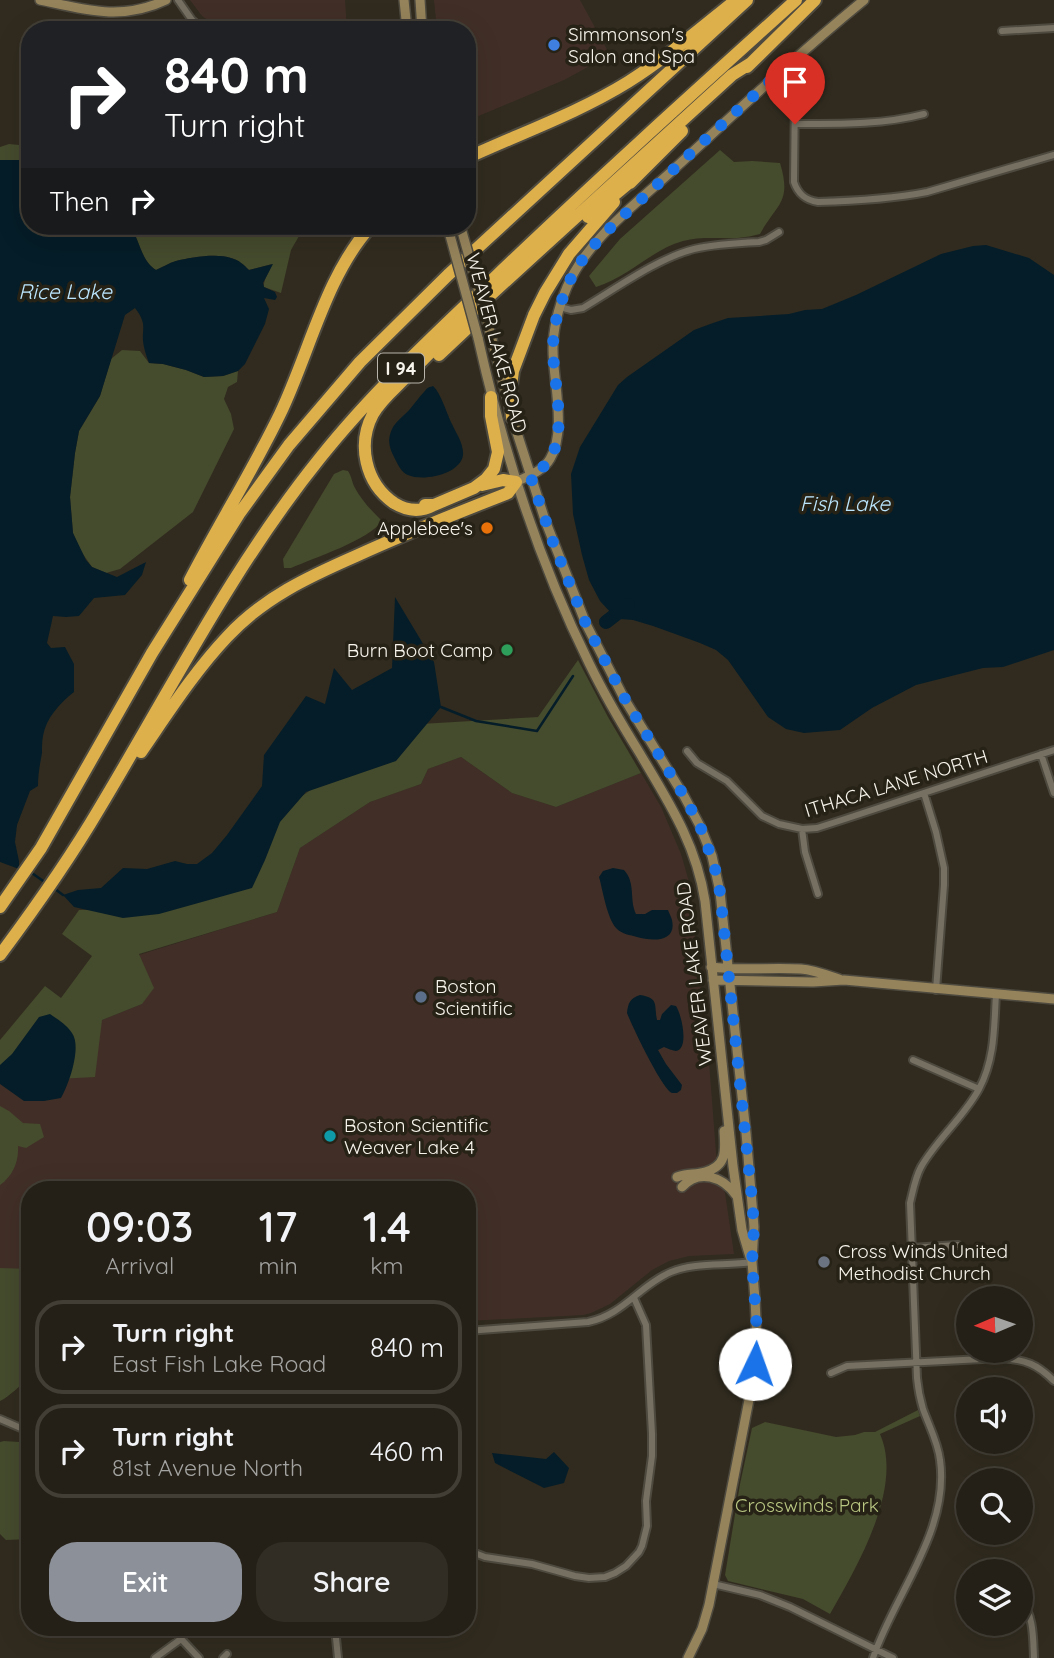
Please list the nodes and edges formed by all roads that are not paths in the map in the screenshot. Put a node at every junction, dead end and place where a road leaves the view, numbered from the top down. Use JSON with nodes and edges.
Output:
{"nodes":[{"id":1,"x":40,"y":0,"type":"edge"},
{"id":2,"x":166,"y":0,"type":"edge"},
{"id":3,"x":178,"y":0,"type":"edge"},
{"id":4,"x":404,"y":0,"type":"edge"},
{"id":5,"x":420,"y":0,"type":"edge"},
{"id":6,"x":737,"y":0,"type":"edge"},
{"id":7,"x":747,"y":0,"type":"edge"},
{"id":8,"x":796,"y":0,"type":"edge"},
{"id":9,"x":815,"y":0,"type":"edge"},
{"id":10,"x":864,"y":0,"type":"edge"},
{"id":11,"x":193,"y":21,"type":"edge"},
{"id":12,"x":406,"y":21,"type":"edge"},
{"id":13,"x":421,"y":21,"type":"edge"},
{"id":14,"x":1054,"y":28,"type":"edge"},
{"id":15,"x":1002,"y":31,"type":"dead end"},
{"id":16,"x":751,"y":63,"type":"junction"},
{"id":17,"x":783,"y":69,"type":"junction"},
{"id":18,"x":924,"y":114,"type":"dead end"},
{"id":19,"x":795,"y":124,"type":"junction"},
{"id":20,"x":476,"y":147,"type":"edge"},
{"id":21,"x":492,"y":147,"type":"junction"},
{"id":22,"x":476,"y":154,"type":"edge"},
{"id":23,"x":1054,"y":155,"type":"edge"},
{"id":24,"x":635,"y":178,"type":"junction"},
{"id":25,"x":779,"y":232,"type":"dead end"},
{"id":26,"x":364,"y":235,"type":"edge"},
{"id":27,"x":450,"y":235,"type":"edge"},
{"id":28,"x":463,"y":235,"type":"edge"},
{"id":29,"x":560,"y":307,"type":"junction"},
{"id":30,"x":491,"y":397,"type":"junction"},
{"id":31,"x":512,"y":416,"type":"junction"},
{"id":32,"x":530,"y":475,"type":"junction"},
{"id":33,"x":516,"y":482,"type":"junction"},
{"id":34,"x":474,"y":488,"type":"junction"},
{"id":35,"x":434,"y":505,"type":"junction"},
{"id":36,"x":152,"y":653,"type":"junction"},
{"id":37,"x":1054,"y":750,"type":"edge"},
{"id":38,"x":687,"y":751,"type":"dead end"},
{"id":39,"x":1041,"y":754,"type":"junction"},
{"id":40,"x":924,"y":793,"type":"junction"},
{"id":41,"x":1054,"y":793,"type":"edge"},
{"id":42,"x":98,"y":812,"type":"junction"},
{"id":43,"x":802,"y":829,"type":"junction"},
{"id":44,"x":818,"y":894,"type":"dead end"},
{"id":45,"x":0,"y":906,"type":"edge"},
{"id":46,"x":0,"y":955,"type":"edge"},
{"id":47,"x":711,"y":967,"type":"junction"},
{"id":48,"x":728,"y":969,"type":"junction"},
{"id":49,"x":713,"y":980,"type":"junction"},
{"id":50,"x":844,"y":980,"type":"junction"},
{"id":51,"x":729,"y":981,"type":"junction"},
{"id":52,"x":936,"y":990,"type":"junction"},
{"id":53,"x":996,"y":994,"type":"junction"},
{"id":54,"x":1054,"y":999,"type":"edge"},
{"id":55,"x":913,"y":1060,"type":"dead end"},
{"id":56,"x":979,"y":1090,"type":"junction"},
{"id":57,"x":727,"y":1108,"type":"junction"},
{"id":58,"x":677,"y":1177,"type":"dead end"},
{"id":59,"x":682,"y":1187,"type":"dead end"},
{"id":60,"x":738,"y":1198,"type":"junction"},
{"id":61,"x":958,"y":1245,"type":"dead end"},
{"id":62,"x":911,"y":1248,"type":"junction"},
{"id":63,"x":752,"y":1262,"type":"junction"},
{"id":64,"x":634,"y":1298,"type":"junction"},
{"id":65,"x":476,"y":1330,"type":"edge"},
{"id":66,"x":916,"y":1363,"type":"junction"},
{"id":67,"x":831,"y":1373,"type":"dead end"},
{"id":68,"x":1054,"y":1381,"type":"edge"},
{"id":69,"x":0,"y":1419,"type":"edge"},
{"id":70,"x":21,"y":1428,"type":"edge"},
{"id":71,"x":476,"y":1554,"type":"edge"},
{"id":72,"x":713,"y":1584,"type":"junction"},
{"id":73,"x":179,"y":1636,"type":"edge"},
{"id":74,"x":336,"y":1636,"type":"edge"},
{"id":75,"x":1032,"y":1636,"type":"edge"},
{"id":76,"x":181,"y":1639,"type":"junction"},
{"id":77,"x":876,"y":1649,"type":"junction"},
{"id":78,"x":155,"y":1658,"type":"edge"},
{"id":79,"x":199,"y":1658,"type":"edge"},
{"id":80,"x":338,"y":1658,"type":"edge"},
{"id":81,"x":688,"y":1658,"type":"edge"},
{"id":82,"x":873,"y":1658,"type":"edge"},
{"id":83,"x":893,"y":1658,"type":"edge"},
{"id":84,"x":1034,"y":1658,"type":"edge"}],
"edges":[{"from":1,"to":2,"type":"main road"},
{"from":3,"to":11,"type":"street"},
{"from":4,"to":12,"type":"main road"},
{"from":5,"to":13,"type":"main road"},
{"from":6,"to":21,"type":"highway"},
{"from":7,"to":36,"type":"highway","number":"I 94"},
{"from":8,"to":42,"type":"highway","number":"I 94"},
{"from":9,"to":16,"type":"highway"},
{"from":10,"to":17,"type":"main road"},
{"from":14,"to":15,"type":"street"},
{"from":16,"to":24,"type":"highway"},
{"from":16,"to":35,"type":"highway"},
{"from":17,"to":19,"type":"street"},
{"from":17,"to":29,"type":"main road"},
{"from":18,"to":19,"type":"street"},
{"from":19,"to":23,"type":"street"},
{"from":20,"to":21,"type":"highway"},
{"from":21,"to":22,"type":"highway"},
{"from":24,"to":31,"type":"highway"},
{"from":24,"to":35,"type":"highway"},
{"from":25,"to":29,"type":"street"},
{"from":26,"to":36,"type":"highway"},
{"from":27,"to":30,"type":"main road","name":"WEAVER LAKE ROAD","bridge":true},
{"from":28,"to":31,"type":"main road","name":"WEAVER LAKE ROAD","bridge":true},
{"from":29,"to":32,"type":"main road"},
{"from":30,"to":33,"type":"main road","name":"WEAVER LAKE ROAD"},
{"from":30,"to":34,"type":"highway"},
{"from":31,"to":32,"type":"main road","name":"WEAVER LAKE ROAD"},
{"from":32,"to":33,"type":"main road"},
{"from":32,"to":48,"type":"main road","name":"WEAVER LAKE ROAD"},
{"from":33,"to":34,"type":"highway"},
{"from":33,"to":42,"type":"highway"},
{"from":33,"to":47,"type":"main road","name":"WEAVER LAKE ROAD"},
{"from":34,"to":35,"type":"highway"},
{"from":36,"to":45,"type":"highway","number":"I 94"},
{"from":37,"to":39,"type":"street","name":"ITHACA LANE NORTH"},
{"from":38,"to":43,"type":"street","name":"ITHACA LANE NORTH"},
{"from":39,"to":40,"type":"street","name":"ITHACA LANE NORTH"},
{"from":39,"to":41,"type":"street"},
{"from":40,"to":43,"type":"street","name":"ITHACA LANE NORTH"},
{"from":40,"to":52,"type":"street"},
{"from":42,"to":46,"type":"highway","number":"I 94"},
{"from":43,"to":44,"type":"street"},
{"from":47,"to":48,"type":"main road"},
{"from":47,"to":49,"type":"main road","name":"WEAVER LAKE ROAD"},
{"from":48,"to":50,"type":"main road"},
{"from":48,"to":51,"type":"main road","name":"WEAVER LAKE ROAD"},
{"from":49,"to":51,"type":"main road"},
{"from":49,"to":57,"type":"main road","name":"WEAVER LAKE ROAD"},
{"from":50,"to":51,"type":"main road"},
{"from":50,"to":52,"type":"main road"},
{"from":51,"to":63,"type":"main road","name":"WEAVER LAKE ROAD"},
{"from":52,"to":53,"type":"main road"},
{"from":53,"to":54,"type":"main road"},
{"from":53,"to":56,"type":"street"},
{"from":55,"to":56,"type":"street"},
{"from":56,"to":62,"type":"street"},
{"from":57,"to":58,"type":"main road"},
{"from":57,"to":60,"type":"main road","name":"WEAVER LAKE ROAD"},
{"from":59,"to":60,"type":"main road"},
{"from":60,"to":63,"type":"main road","name":"WEAVER LAKE ROAD"},
{"from":61,"to":62,"type":"street"},
{"from":62,"to":66,"type":"street"},
{"from":63,"to":64,"type":"street"},
{"from":63,"to":72,"type":"main road","name":"WEAVER LAKE ROAD"},
{"from":64,"to":65,"type":"street"},
{"from":64,"to":71,"type":"street"},
{"from":66,"to":67,"type":"street"},
{"from":66,"to":68,"type":"street"},
{"from":66,"to":77,"type":"street"},
{"from":69,"to":70,"type":"street"},
{"from":72,"to":77,"type":"street"},
{"from":72,"to":81,"type":"main road","name":"WEAVER LAKE ROAD"},
{"from":73,"to":76,"type":"street"},
{"from":74,"to":80,"type":"street"},
{"from":75,"to":84,"type":"street"},
{"from":76,"to":78,"type":"street"},
{"from":76,"to":79,"type":"street"},
{"from":77,"to":82,"type":"street"},
{"from":77,"to":83,"type":"street"}]}
